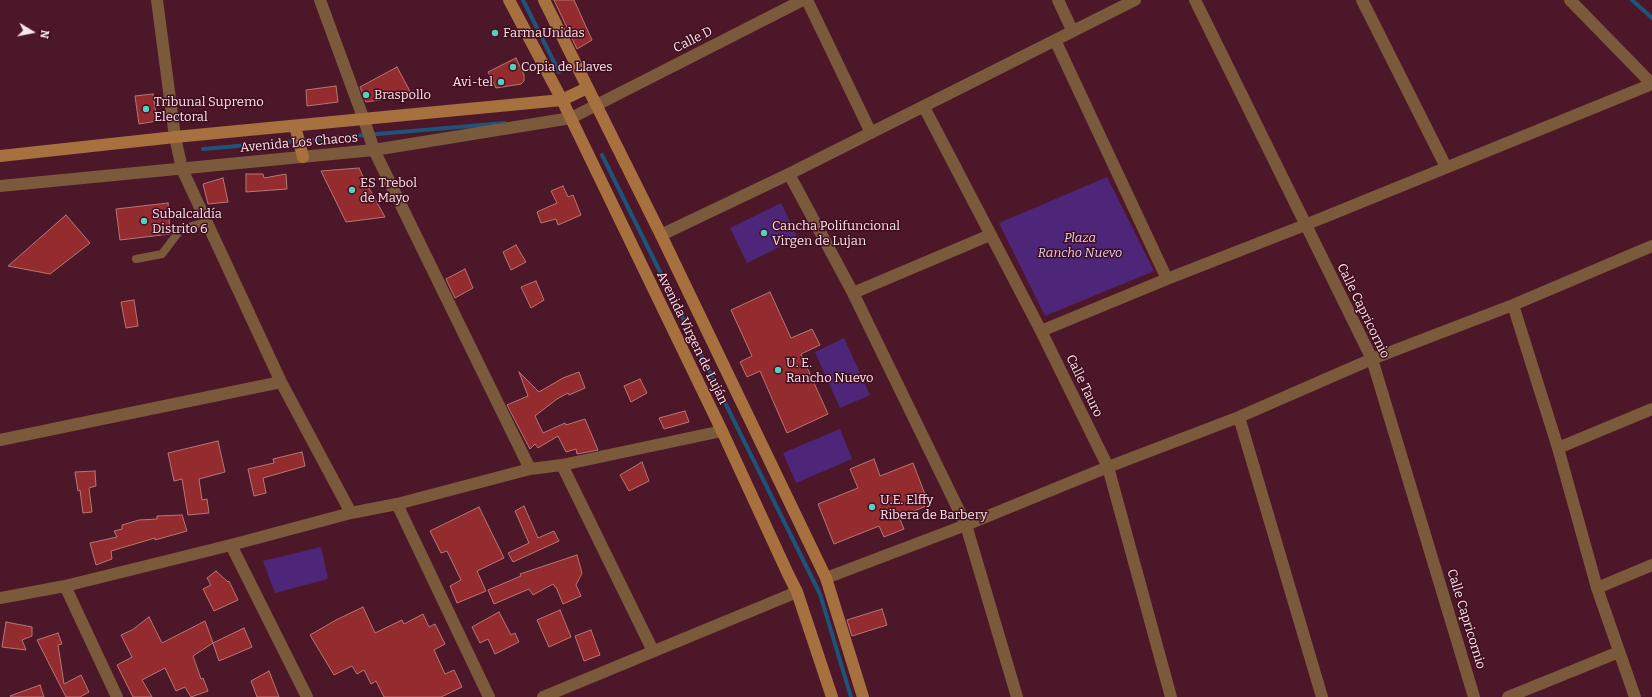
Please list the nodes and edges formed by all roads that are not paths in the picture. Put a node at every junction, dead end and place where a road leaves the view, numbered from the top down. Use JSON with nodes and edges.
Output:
{"nodes":[{"id":1,"x":157,"y":0,"type":"edge"},
{"id":2,"x":320,"y":0,"type":"edge"},
{"id":3,"x":509,"y":0,"type":"edge"},
{"id":4,"x":544,"y":0,"type":"edge"},
{"id":5,"x":803,"y":0,"type":"edge"},
{"id":6,"x":807,"y":0,"type":"edge"},
{"id":7,"x":1058,"y":0,"type":"edge"},
{"id":8,"x":1136,"y":0,"type":"edge"},
{"id":9,"x":1195,"y":0,"type":"edge"},
{"id":10,"x":1362,"y":0,"type":"edge"},
{"id":11,"x":1570,"y":0,"type":"edge"},
{"id":12,"x":1072,"y":30,"type":"junction"},
{"id":13,"x":1055,"y":40,"type":"junction"},
{"id":14,"x":1652,"y":84,"type":"edge"},
{"id":15,"x":587,"y":88,"type":"junction"},
{"id":16,"x":562,"y":100,"type":"junction"},
{"id":17,"x":596,"y":106,"type":"junction"},
{"id":18,"x":924,"y":107,"type":"junction"},
{"id":19,"x":571,"y":118,"type":"junction"},
{"id":20,"x":365,"y":122,"type":"junction"},
{"id":21,"x":296,"y":130,"type":"junction"},
{"id":22,"x":871,"y":133,"type":"junction"},
{"id":23,"x":175,"y":137,"type":"junction"},
{"id":24,"x":373,"y":147,"type":"junction"},
{"id":25,"x":302,"y":153,"type":"junction"},
{"id":26,"x":0,"y":156,"type":"edge"},
{"id":27,"x":1446,"y":167,"type":"junction"},
{"id":28,"x":182,"y":169,"type":"junction"},
{"id":29,"x":789,"y":174,"type":"junction"},
{"id":30,"x":0,"y":186,"type":"edge"},
{"id":31,"x":206,"y":222,"type":"junction"},
{"id":32,"x":1305,"y":225,"type":"junction"},
{"id":33,"x":661,"y":235,"type":"junction"},
{"id":34,"x":990,"y":235,"type":"junction"},
{"id":35,"x":1652,"y":246,"type":"edge"},
{"id":36,"x":136,"y":259,"type":"dead end"},
{"id":37,"x":1168,"y":279,"type":"junction"},
{"id":38,"x":853,"y":294,"type":"junction"},
{"id":39,"x":1513,"y":305,"type":"junction"},
{"id":40,"x":1041,"y":331,"type":"junction"},
{"id":41,"x":1372,"y":359,"type":"junction"},
{"id":42,"x":280,"y":382,"type":"junction"},
{"id":43,"x":1652,"y":409,"type":"edge"},
{"id":44,"x":1239,"y":417,"type":"junction"},
{"id":45,"x":722,"y":431,"type":"junction"},
{"id":46,"x":0,"y":440,"type":"edge"},
{"id":47,"x":1558,"y":448,"type":"junction"},
{"id":48,"x":562,"y":465,"type":"junction"},
{"id":49,"x":1108,"y":466,"type":"junction"},
{"id":50,"x":530,"y":469,"type":"junction"},
{"id":51,"x":397,"y":504,"type":"junction"},
{"id":52,"x":351,"y":513,"type":"junction"},
{"id":53,"x":966,"y":526,"type":"junction"},
{"id":54,"x":231,"y":545,"type":"junction"},
{"id":55,"x":1652,"y":565,"type":"edge"},
{"id":56,"x":826,"y":578,"type":"junction"},
{"id":57,"x":65,"y":586,"type":"junction"},
{"id":58,"x":1597,"y":588,"type":"junction"},
{"id":59,"x":796,"y":592,"type":"junction"},
{"id":60,"x":0,"y":598,"type":"edge"},
{"id":61,"x":653,"y":651,"type":"junction"},
{"id":62,"x":1619,"y":652,"type":"junction"},
{"id":63,"x":117,"y":697,"type":"edge"},
{"id":64,"x":306,"y":697,"type":"edge"},
{"id":65,"x":489,"y":697,"type":"edge"},
{"id":66,"x":543,"y":697,"type":"edge"},
{"id":67,"x":832,"y":697,"type":"edge"},
{"id":68,"x":862,"y":697,"type":"edge"},
{"id":69,"x":1017,"y":697,"type":"edge"},
{"id":70,"x":1171,"y":697,"type":"edge"},
{"id":71,"x":1322,"y":697,"type":"edge"},
{"id":72,"x":1474,"y":697,"type":"edge"},
{"id":73,"x":1508,"y":697,"type":"edge"},
{"id":74,"x":1635,"y":697,"type":"edge"}],
"edges":[{"from":1,"to":23,"type":"street"},
{"from":2,"to":20,"type":"street"},
{"from":3,"to":16,"type":"main road","name":"Avenida Virgen de Luján"},
{"from":4,"to":15,"type":"main road","name":"Avenida Virgen de Luján"},
{"from":5,"to":17,"type":"street","name":"Calle D"},
{"from":6,"to":22,"type":"street"},
{"from":7,"to":12,"type":"street"},
{"from":8,"to":12,"type":"street"},
{"from":9,"to":32,"type":"street","name":"Calle Capricornio"},
{"from":10,"to":27,"type":"street"},
{"from":11,"to":14,"type":"street"},
{"from":12,"to":13,"type":"street"},
{"from":13,"to":18,"type":"street"},
{"from":13,"to":37,"type":"street"},
{"from":14,"to":27,"type":"street"},
{"from":15,"to":16,"type":"main road","name":"Avenida Los Chacos"},
{"from":15,"to":17,"type":"main road","name":"Avenida Virgen de Luján"},
{"from":16,"to":19,"type":"main road","name":"Avenida Virgen de Luján"},
{"from":16,"to":20,"type":"main road","name":"Avenida Los Chacos"},
{"from":17,"to":19,"type":"street","name":"Avenida Los Chacos"},
{"from":17,"to":33,"type":"main road","name":"Avenida Virgen de Luján"},
{"from":18,"to":22,"type":"street"},
{"from":18,"to":34,"type":"street","name":"Calle Tauro"},
{"from":19,"to":24,"type":"street","name":"Avenida Los Chacos"},
{"from":19,"to":45,"type":"main road","name":"Avenida Virgen de Luján"},
{"from":20,"to":21,"type":"main road","name":"Avenida Los Chacos"},
{"from":20,"to":24,"type":"street"},
{"from":21,"to":23,"type":"main road","name":"Avenida Los Chacos"},
{"from":21,"to":25,"type":"main road"},
{"from":22,"to":29,"type":"street"},
{"from":23,"to":26,"type":"main road","name":"Avenida Los Chacos"},
{"from":23,"to":28,"type":"street"},
{"from":24,"to":25,"type":"street","name":"Avenida Los Chacos"},
{"from":24,"to":50,"type":"street"},
{"from":25,"to":28,"type":"street","name":"Avenida Los Chacos"},
{"from":27,"to":32,"type":"street"},
{"from":28,"to":30,"type":"street","name":"Avenida Los Chacos"},
{"from":28,"to":31,"type":"street"},
{"from":29,"to":33,"type":"street"},
{"from":29,"to":38,"type":"street"},
{"from":31,"to":36,"type":"lane"},
{"from":31,"to":42,"type":"street"},
{"from":32,"to":37,"type":"street"},
{"from":32,"to":41,"type":"street","name":"Calle Capricornio"},
{"from":33,"to":56,"type":"main road","name":"Avenida Virgen de Luján"},
{"from":34,"to":38,"type":"street"},
{"from":34,"to":40,"type":"street","name":"Calle Tauro"},
{"from":35,"to":39,"type":"street"},
{"from":37,"to":40,"type":"street"},
{"from":38,"to":53,"type":"street"},
{"from":39,"to":41,"type":"street"},
{"from":39,"to":47,"type":"street"},
{"from":40,"to":49,"type":"street","name":"Calle Tauro"},
{"from":41,"to":44,"type":"street"},
{"from":41,"to":72,"type":"street","name":"Calle Capricornio"},
{"from":42,"to":46,"type":"street"},
{"from":42,"to":52,"type":"street"},
{"from":43,"to":47,"type":"street"},
{"from":44,"to":49,"type":"street"},
{"from":44,"to":71,"type":"street"},
{"from":45,"to":48,"type":"street"},
{"from":45,"to":59,"type":"main road","name":"Avenida Virgen de Luján"},
{"from":47,"to":58,"type":"street"},
{"from":48,"to":50,"type":"street"},
{"from":48,"to":61,"type":"street"},
{"from":49,"to":53,"type":"street"},
{"from":49,"to":70,"type":"street","name":"Calle Tauro"},
{"from":50,"to":51,"type":"street"},
{"from":51,"to":52,"type":"street"},
{"from":51,"to":65,"type":"street"},
{"from":52,"to":54,"type":"street"},
{"from":53,"to":56,"type":"street"},
{"from":53,"to":69,"type":"street"},
{"from":54,"to":57,"type":"street"},
{"from":54,"to":64,"type":"street"},
{"from":55,"to":58,"type":"street"},
{"from":56,"to":68,"type":"main road","name":"Avenida Virgen de Luján"},
{"from":57,"to":60,"type":"street"},
{"from":57,"to":63,"type":"street"},
{"from":58,"to":62,"type":"street"},
{"from":59,"to":61,"type":"street"},
{"from":59,"to":67,"type":"main road","name":"Avenida Virgen de Luján"},
{"from":61,"to":66,"type":"street"},
{"from":62,"to":73,"type":"street"},
{"from":62,"to":74,"type":"street"}]}
